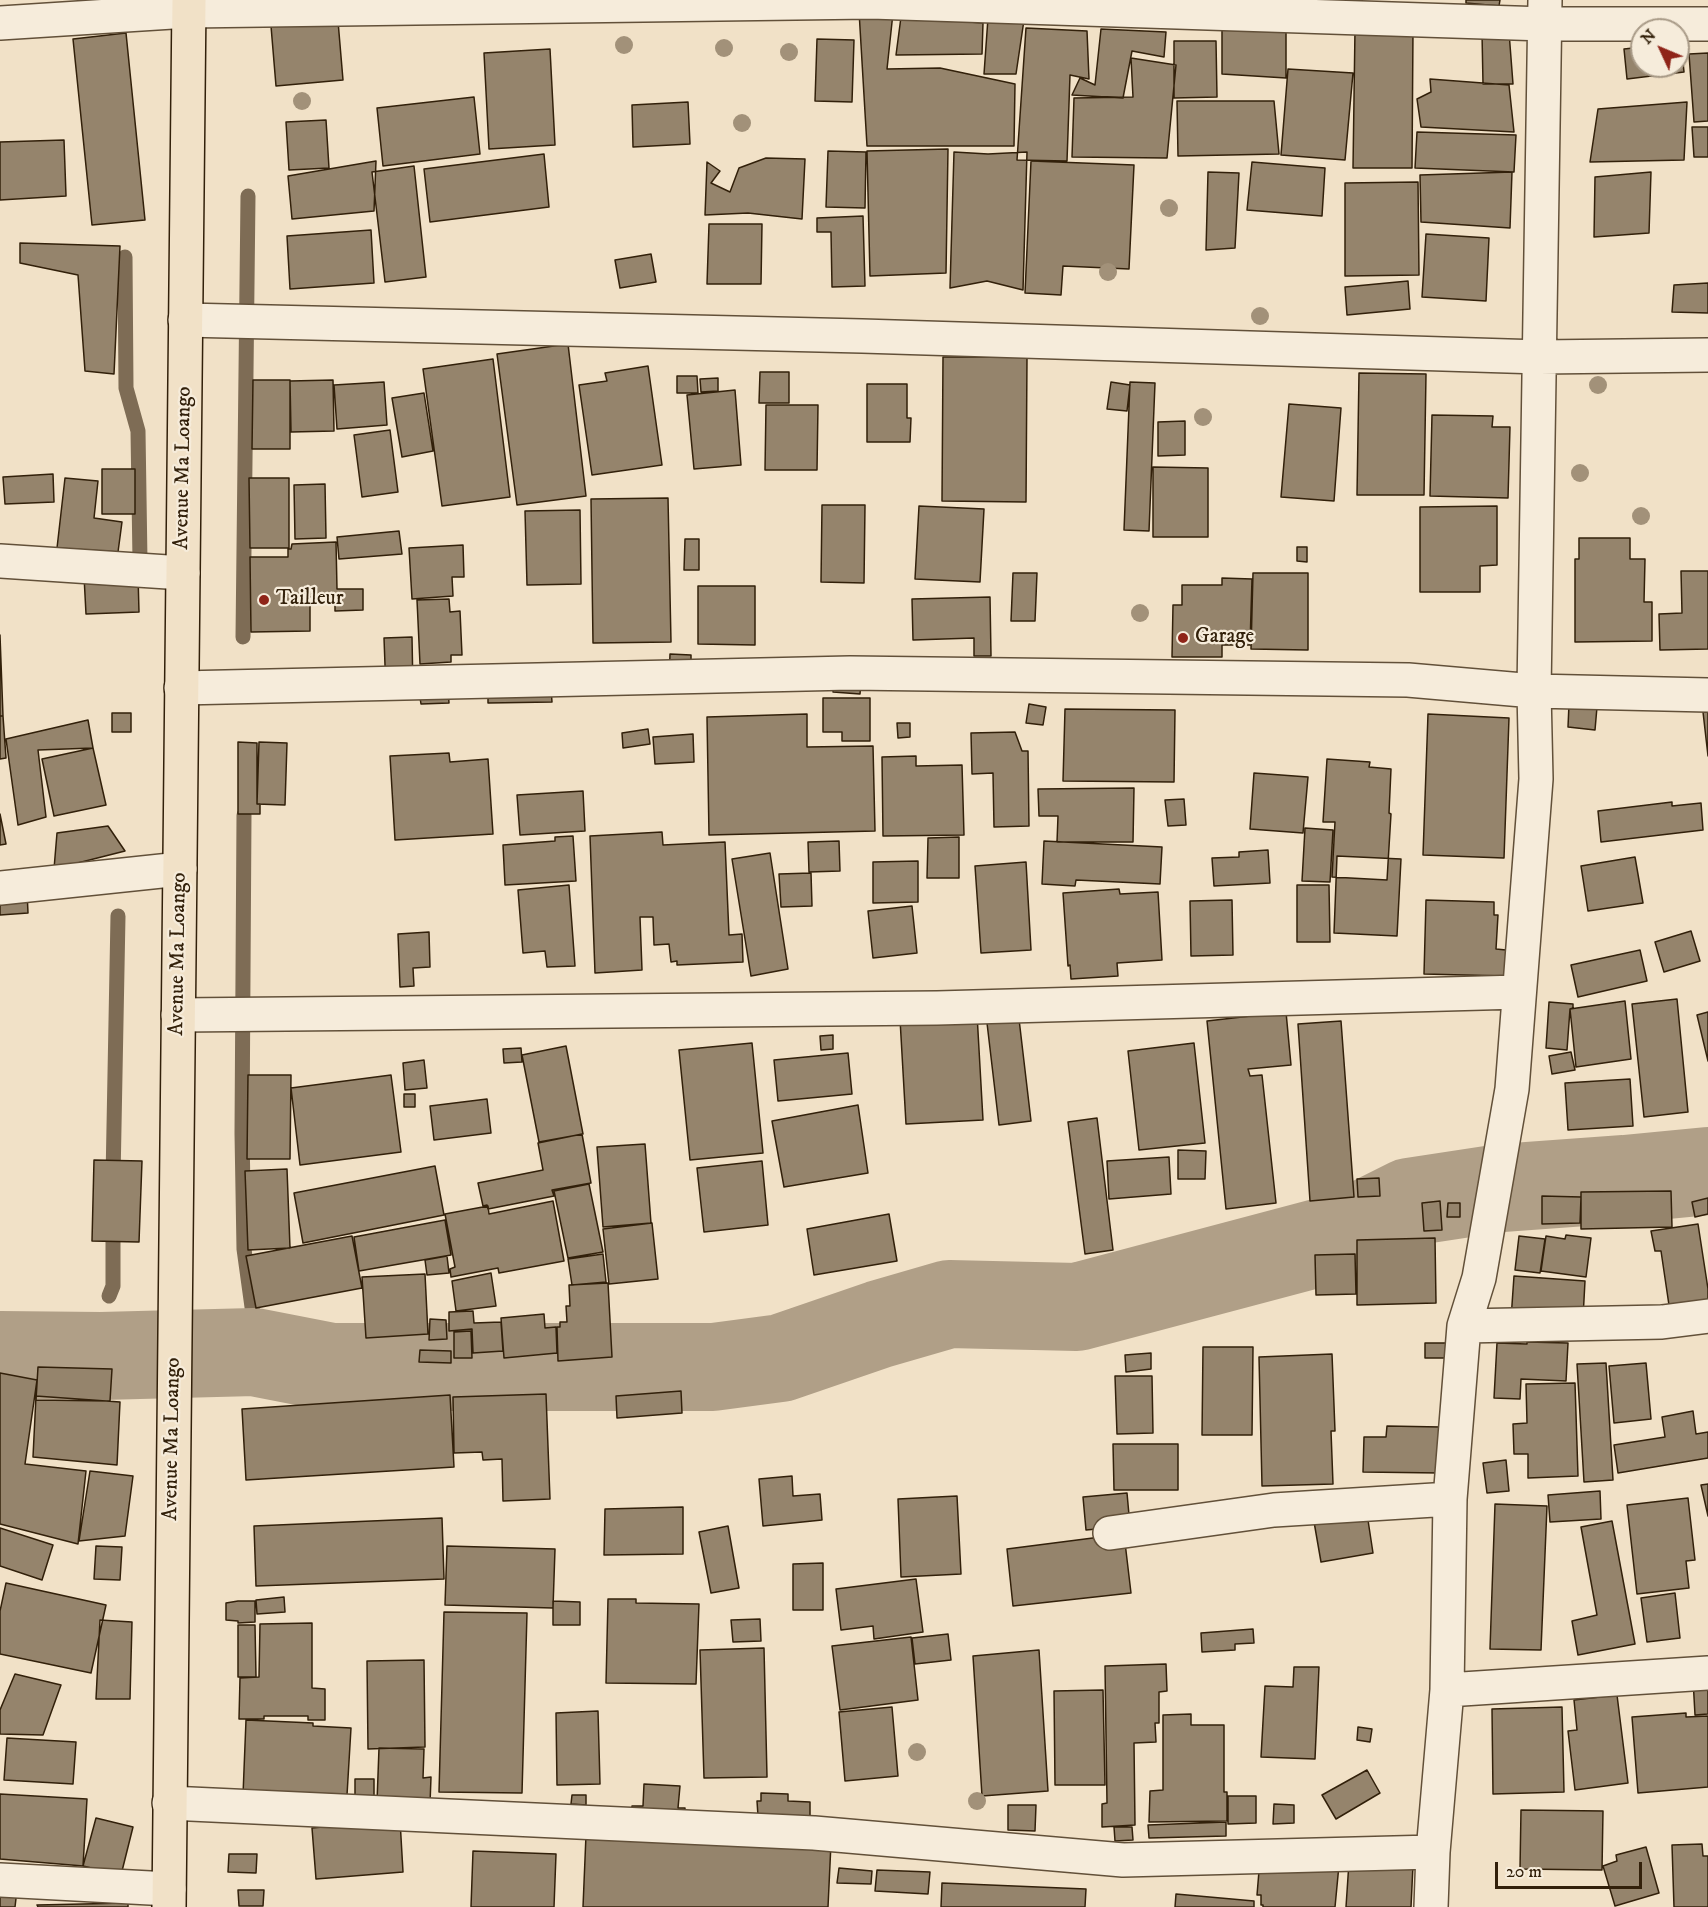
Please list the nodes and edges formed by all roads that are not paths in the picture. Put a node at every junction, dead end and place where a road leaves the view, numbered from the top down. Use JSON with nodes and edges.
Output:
{"nodes":[{"id":1,"x":188,"y":5,"type":"edge"},
{"id":2,"x":1545,"y":12,"type":"edge"},
{"id":3,"x":0,"y":23,"type":"edge"},
{"id":4,"x":1708,"y":24,"type":"edge"},
{"id":5,"x":185,"y":320,"type":"junction"},
{"id":6,"x":1708,"y":355,"type":"edge"},
{"id":7,"x":1540,"y":357,"type":"junction"},
{"id":8,"x":0,"y":561,"type":"edge"},
{"id":9,"x":183,"y":573,"type":"junction"},
{"id":10,"x":181,"y":688,"type":"junction"},
{"id":11,"x":1534,"y":691,"type":"junction"},
{"id":12,"x":1708,"y":694,"type":"edge"},
{"id":13,"x":180,"y":869,"type":"junction"},
{"id":14,"x":0,"y":888,"type":"edge"},
{"id":15,"x":1519,"y":993,"type":"junction"},
{"id":16,"x":178,"y":1015,"type":"junction"},
{"id":17,"x":1708,"y":1316,"type":"edge"},
{"id":18,"x":1464,"y":1326,"type":"junction"},
{"id":19,"x":1450,"y":1499,"type":"junction"},
{"id":20,"x":1110,"y":1533,"type":"dead end"},
{"id":21,"x":1708,"y":1673,"type":"edge"},
{"id":22,"x":1447,"y":1690,"type":"junction"},
{"id":23,"x":169,"y":1803,"type":"junction"},
{"id":24,"x":1432,"y":1852,"type":"junction"},
{"id":25,"x":0,"y":1880,"type":"edge"},
{"id":26,"x":169,"y":1898,"type":"edge"},
{"id":27,"x":1431,"y":1907,"type":"edge"}],
"edges":[{"from":1,"to":2,"type":"street"},
{"from":1,"to":3,"type":"street"},
{"from":1,"to":5,"type":"main road","name":"Avenue Ma Loango"},
{"from":2,"to":4,"type":"street"},
{"from":2,"to":7,"type":"street"},
{"from":5,"to":7,"type":"street"},
{"from":5,"to":9,"type":"main road","name":"Avenue Ma Loango"},
{"from":6,"to":7,"type":"street"},
{"from":7,"to":11,"type":"street"},
{"from":8,"to":9,"type":"street"},
{"from":9,"to":10,"type":"main road","name":"Avenue Ma Loango"},
{"from":10,"to":11,"type":"street"},
{"from":10,"to":13,"type":"main road","name":"Avenue Ma Loango"},
{"from":11,"to":12,"type":"street"},
{"from":11,"to":15,"type":"street"},
{"from":13,"to":14,"type":"street"},
{"from":13,"to":16,"type":"main road","name":"Avenue Ma Loango"},
{"from":15,"to":16,"type":"street"},
{"from":15,"to":18,"type":"street"},
{"from":16,"to":23,"type":"main road","name":"Avenue Ma Loango"},
{"from":17,"to":18,"type":"street"},
{"from":18,"to":19,"type":"street"},
{"from":19,"to":20,"type":"street"},
{"from":19,"to":22,"type":"street"},
{"from":21,"to":22,"type":"street"},
{"from":22,"to":24,"type":"street"},
{"from":23,"to":24,"type":"street"},
{"from":23,"to":26,"type":"main road","name":"Avenue Ma Loango"},
{"from":24,"to":27,"type":"street"},
{"from":25,"to":26,"type":"street"}]}
